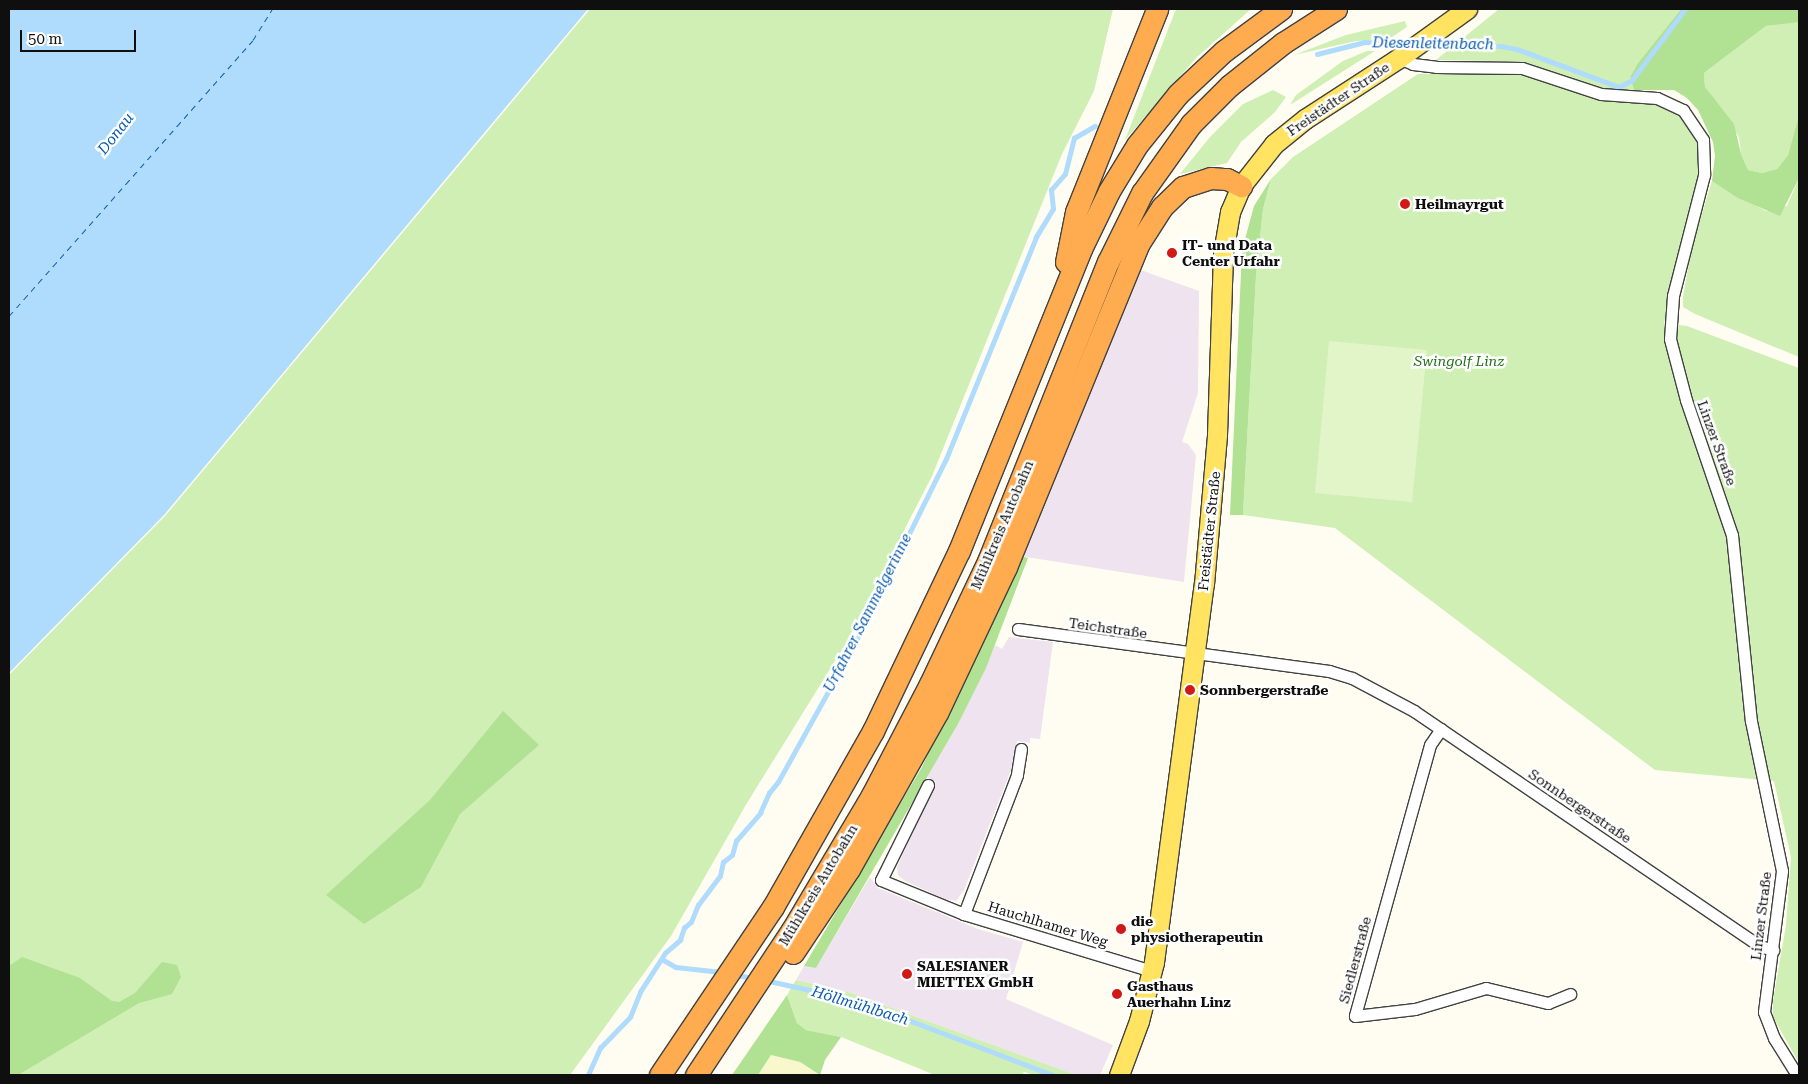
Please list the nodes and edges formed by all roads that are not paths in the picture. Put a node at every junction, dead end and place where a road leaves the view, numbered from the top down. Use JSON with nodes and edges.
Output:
{"nodes":[{"id":1,"x":1282,"y":9,"type":"edge"},
{"id":2,"x":1336,"y":9,"type":"edge"},
{"id":3,"x":1467,"y":9,"type":"edge"},
{"id":4,"x":1153,"y":13,"type":"edge"},
{"id":5,"x":1399,"y":58,"type":"junction"},
{"id":6,"x":1241,"y":186,"type":"junction"},
{"id":7,"x":1057,"y":309,"type":"junction"},
{"id":8,"x":1018,"y":629,"type":"dead end"},
{"id":9,"x":1194,"y":654,"type":"junction"},
{"id":10,"x":1441,"y":729,"type":"junction"},
{"id":11,"x":1021,"y":749,"type":"dead end"},
{"id":12,"x":928,"y":786,"type":"dead end"},
{"id":13,"x":964,"y":914,"type":"junction"},
{"id":14,"x":1773,"y":950,"type":"junction"},
{"id":15,"x":779,"y":961,"type":"junction"},
{"id":16,"x":1152,"y":972,"type":"junction"},
{"id":17,"x":1570,"y":994,"type":"dead end"},
{"id":18,"x":660,"y":1075,"type":"edge"},
{"id":19,"x":696,"y":1075,"type":"edge"},
{"id":20,"x":1119,"y":1075,"type":"edge"},
{"id":21,"x":1797,"y":1075,"type":"edge"}],
"edges":[{"from":1,"to":7,"type":"highway","name":"Mühlkreis Autobahn"},
{"from":2,"to":15,"type":"highway","name":"Mühlkreis Autobahn"},
{"from":3,"to":5,"type":"main road","name":"Freistädter Straße"},
{"from":4,"to":7,"type":"highway"},
{"from":5,"to":6,"type":"main road","name":"Freistädter Straße"},
{"from":5,"to":14,"type":"street","name":"Linzer Straße"},
{"from":6,"to":9,"type":"main road","name":"Freistädter Straße"},
{"from":6,"to":15,"type":"highway"},
{"from":7,"to":18,"type":"highway","name":"Mühlkreis Autobahn"},
{"from":8,"to":9,"type":"street","name":"Teichstraße"},
{"from":9,"to":10,"type":"street","name":"Sonnbergerstraße"},
{"from":9,"to":16,"type":"main road","name":"Freistädter Straße"},
{"from":10,"to":14,"type":"street","name":"Sonnbergerstraße"},
{"from":10,"to":17,"type":"street","name":"Siedlerstraße"},
{"from":11,"to":13,"type":"street","name":"Hauchlhamer Weg"},
{"from":12,"to":13,"type":"street","name":"Hauchlhamer Weg"},
{"from":13,"to":16,"type":"street","name":"Hauchlhamer Weg"},
{"from":14,"to":21,"type":"street","name":"Linzer Straße"},
{"from":15,"to":19,"type":"highway"},
{"from":16,"to":20,"type":"main road","name":"Freistädter Straße"}]}
